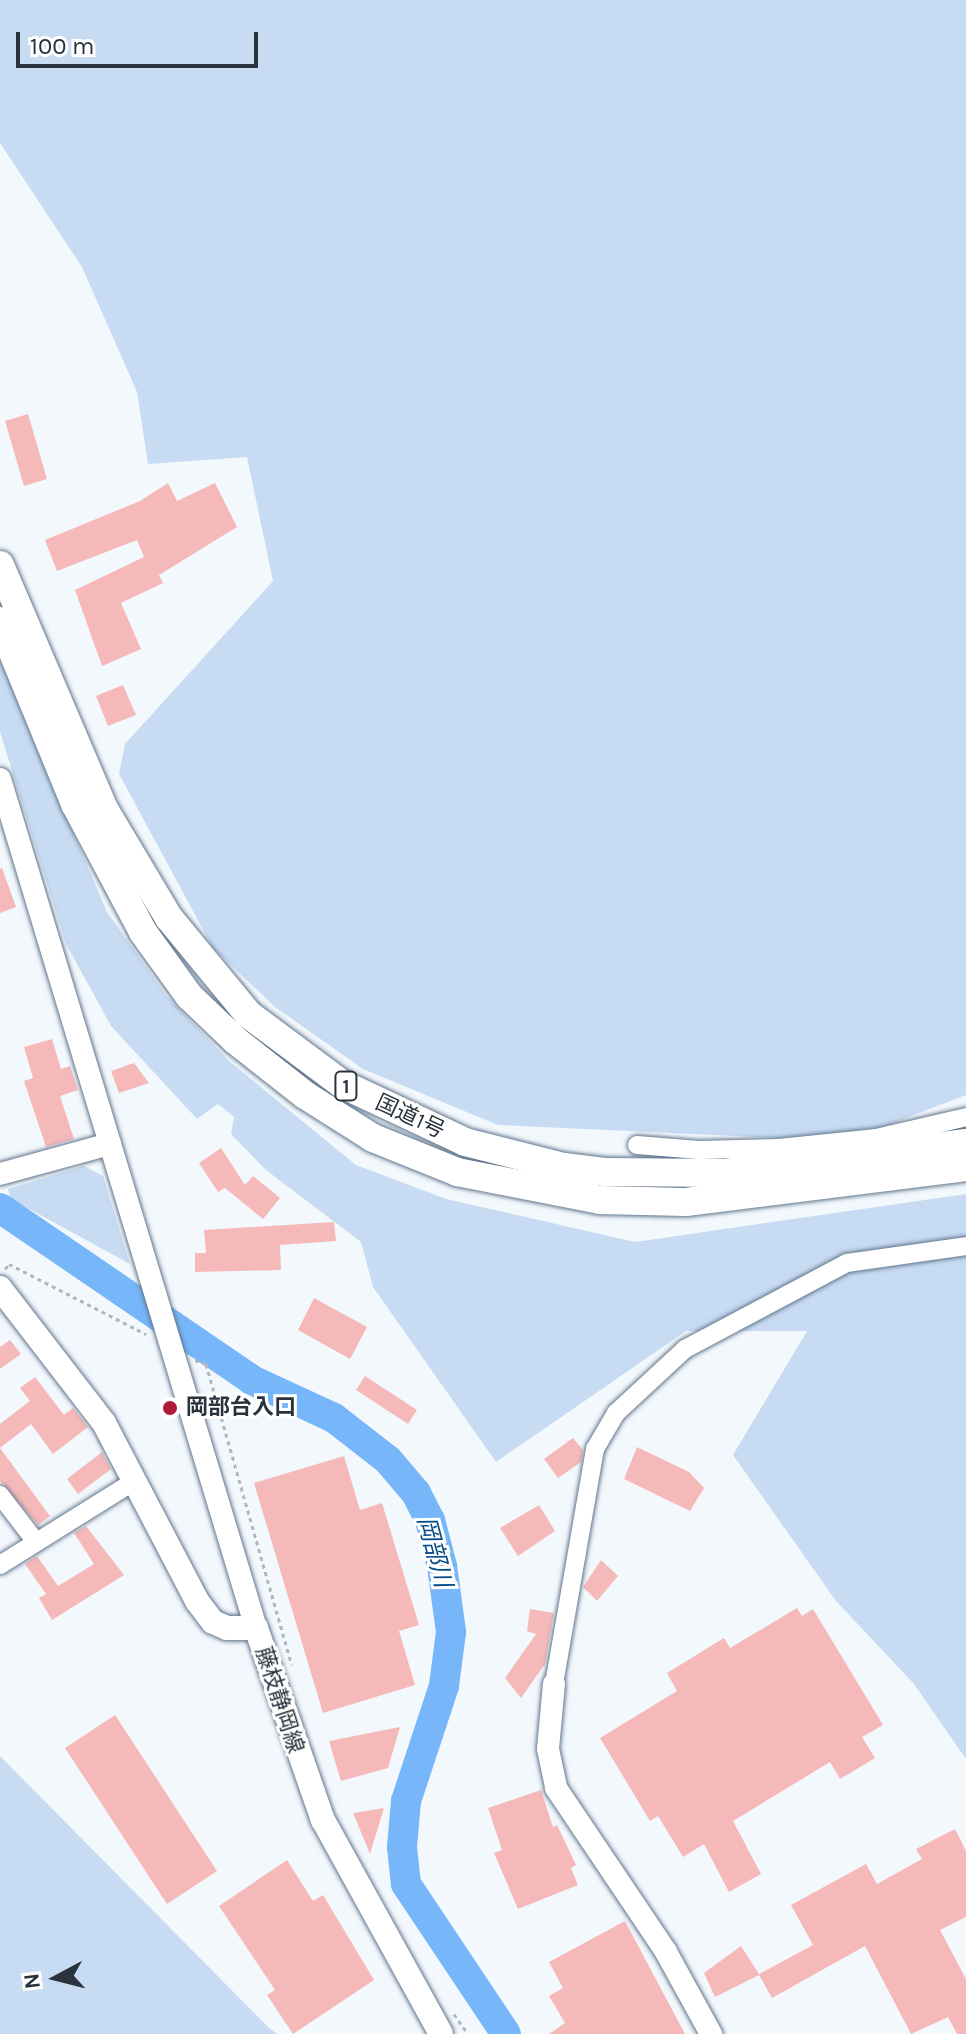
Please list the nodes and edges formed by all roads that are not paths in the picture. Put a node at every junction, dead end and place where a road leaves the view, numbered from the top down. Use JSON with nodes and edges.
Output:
{"nodes":[{"id":1,"x":0,"y":565,"type":"edge"},
{"id":2,"x":0,"y":621,"type":"edge"},
{"id":3,"x":0,"y":779,"type":"edge"},
{"id":4,"x":966,"y":1117,"type":"edge"},
{"id":5,"x":966,"y":1143,"type":"edge"},
{"id":6,"x":110,"y":1144,"type":"junction"},
{"id":7,"x":637,"y":1145,"type":"dead end"},
{"id":8,"x":966,"y":1167,"type":"edge"},
{"id":9,"x":0,"y":1174,"type":"edge"},
{"id":10,"x":966,"y":1246,"type":"edge"},
{"id":11,"x":0,"y":1288,"type":"edge"},
{"id":12,"x":133,"y":1482,"type":"junction"},
{"id":13,"x":0,"y":1495,"type":"edge"},
{"id":14,"x":36,"y":1542,"type":"junction"},
{"id":15,"x":0,"y":1565,"type":"edge"},
{"id":16,"x":256,"y":1628,"type":"junction"},
{"id":17,"x":554,"y":1684,"type":"joint"},
{"id":18,"x":441,"y":2034,"type":"edge"},
{"id":19,"x":711,"y":2034,"type":"edge"}],
"edges":[{"from":1,"to":5,"type":"highway","name":"国道1号","number":"1"},
{"from":2,"to":8,"type":"highway","name":"国道1号","number":"1"},
{"from":3,"to":6,"type":"street"},
{"from":4,"to":7,"type":"street"},
{"from":6,"to":9,"type":"street"},
{"from":6,"to":16,"type":"street"},
{"from":10,"to":17,"type":"street"},
{"from":11,"to":12,"type":"main road","name":"藤枝静岡線"},
{"from":12,"to":14,"type":"street"},
{"from":12,"to":16,"type":"main road","name":"藤枝静岡線"},
{"from":13,"to":14,"type":"street"},
{"from":14,"to":15,"type":"street"},
{"from":16,"to":18,"type":"main road","name":"藤枝静岡線"},
{"from":17,"to":19,"type":"street"}]}
